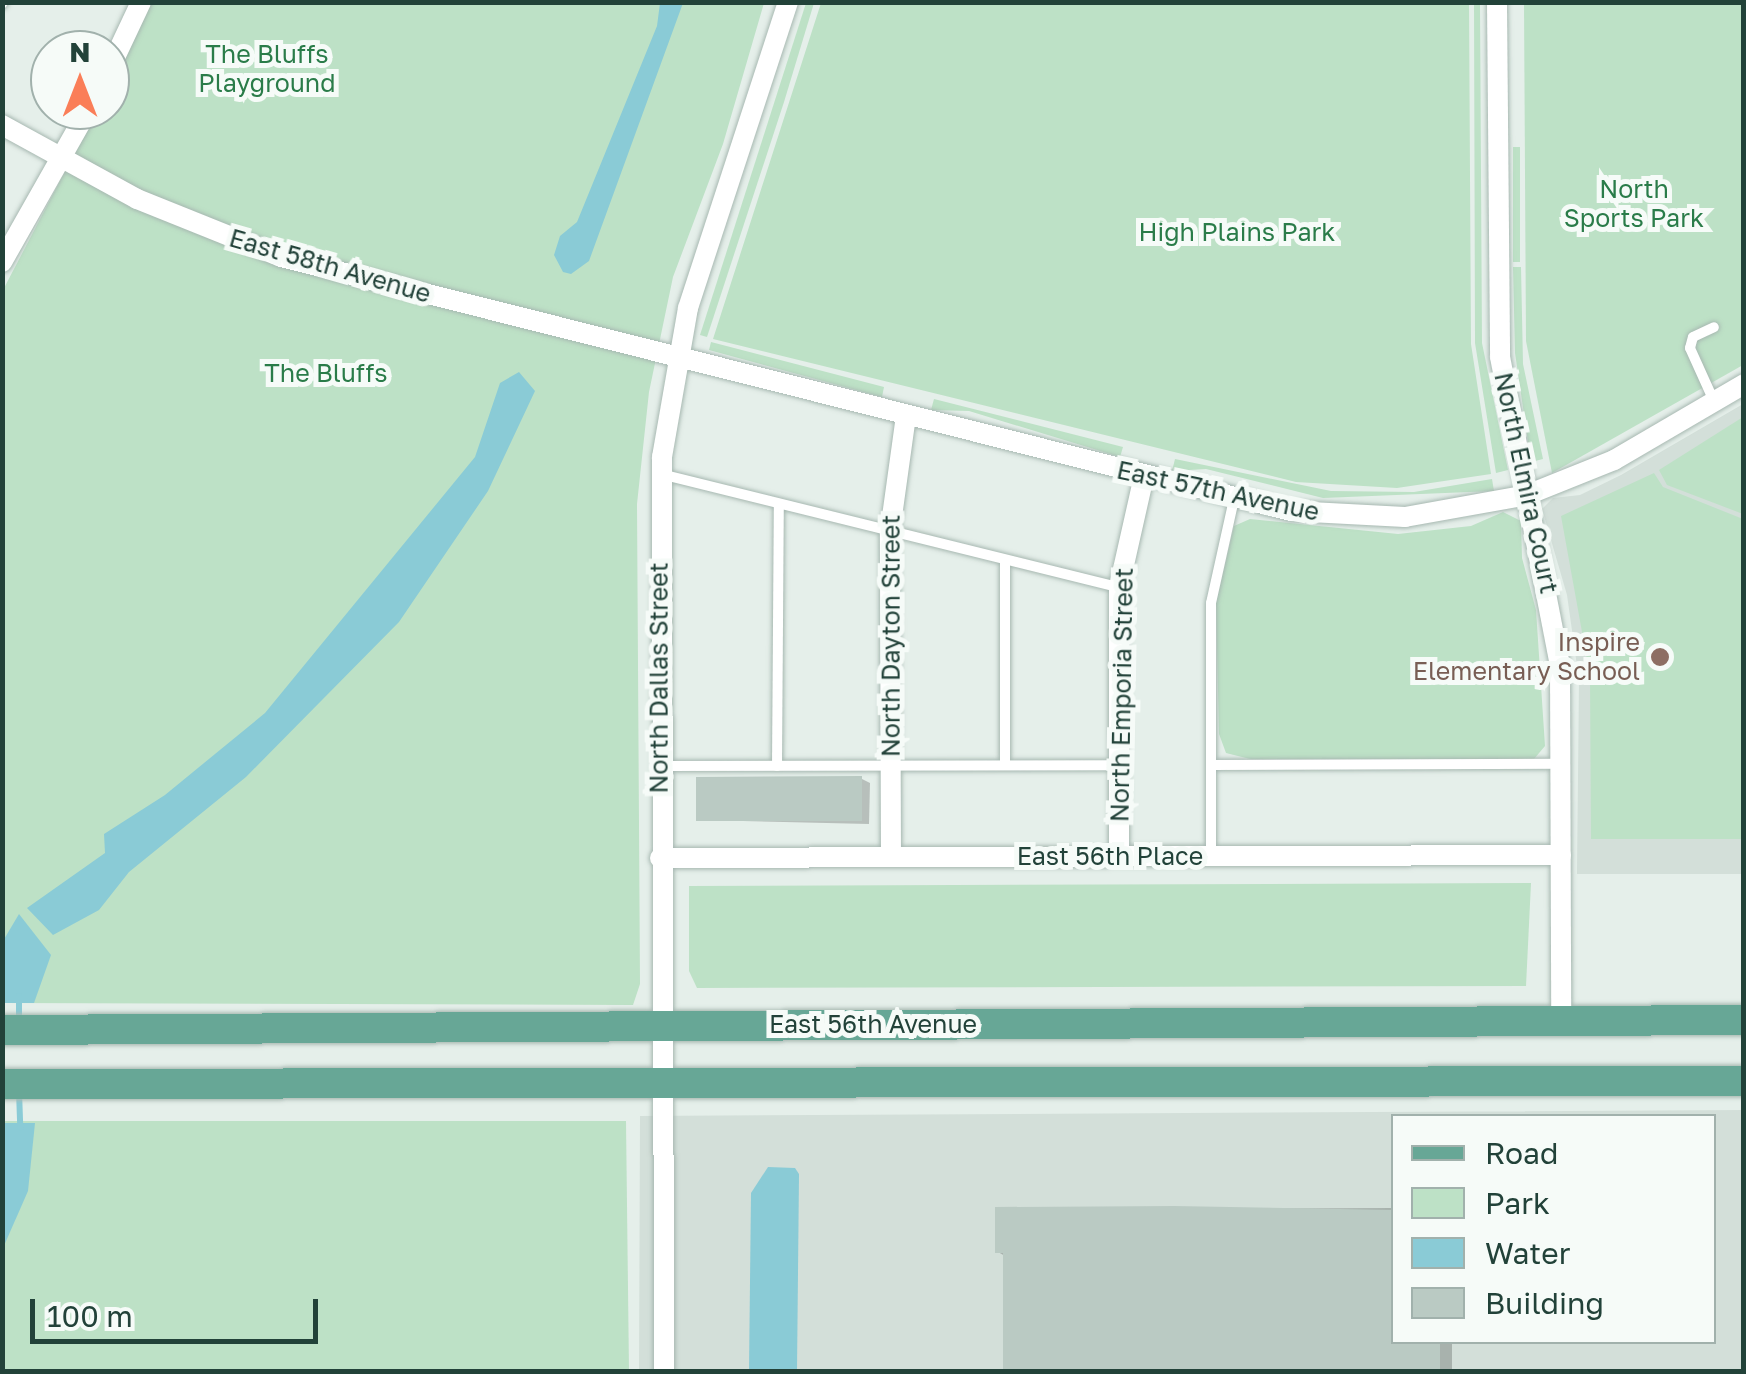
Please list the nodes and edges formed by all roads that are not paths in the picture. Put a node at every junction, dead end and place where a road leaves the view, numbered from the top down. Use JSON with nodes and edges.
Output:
{"nodes":[{"id":1,"x":140,"y":2,"type":"edge"},
{"id":2,"x":788,"y":2,"type":"edge"},
{"id":3,"x":1497,"y":2,"type":"edge"},
{"id":4,"x":127,"y":30,"type":"edge"},
{"id":5,"x":2,"y":125,"type":"edge"},
{"id":6,"x":76,"y":130,"type":"edge"},
{"id":7,"x":60,"y":158,"type":"junction"},
{"id":8,"x":2,"y":262,"type":"edge"},
{"id":9,"x":1714,"y":327,"type":"dead end"},
{"id":10,"x":676,"y":357,"type":"junction"},
{"id":11,"x":1744,"y":384,"type":"edge"},
{"id":12,"x":1713,"y":399,"type":"junction"},
{"id":13,"x":906,"y":416,"type":"junction"},
{"id":14,"x":660,"y":474,"type":"junction"},
{"id":15,"x":1144,"y":476,"type":"junction"},
{"id":16,"x":1527,"y":495,"type":"junction"},
{"id":17,"x":1234,"y":499,"type":"junction"},
{"id":18,"x":779,"y":505,"type":"junction"},
{"id":19,"x":890,"y":531,"type":"junction"},
{"id":20,"x":1005,"y":561,"type":"junction"},
{"id":21,"x":1119,"y":588,"type":"junction"},
{"id":22,"x":1562,"y":764,"type":"junction"},
{"id":23,"x":1005,"y":765,"type":"junction"},
{"id":24,"x":1119,"y":765,"type":"junction"},
{"id":25,"x":1211,"y":765,"type":"junction"},
{"id":26,"x":659,"y":766,"type":"junction"},
{"id":27,"x":778,"y":766,"type":"junction"},
{"id":28,"x":890,"y":766,"type":"junction"},
{"id":29,"x":1561,"y":855,"type":"junction"},
{"id":30,"x":1120,"y":856,"type":"junction"},
{"id":31,"x":1211,"y":856,"type":"junction"},
{"id":32,"x":660,"y":858,"type":"junction"},
{"id":33,"x":890,"y":858,"type":"junction"},
{"id":34,"x":1744,"y":1020,"type":"edge"},
{"id":35,"x":1561,"y":1022,"type":"junction"},
{"id":36,"x":662,"y":1024,"type":"junction"},
{"id":37,"x":2,"y":1030,"type":"edge"},
{"id":38,"x":1744,"y":1081,"type":"edge"},
{"id":39,"x":2,"y":1084,"type":"edge"},
{"id":40,"x":660,"y":1084,"type":"junction"},
{"id":41,"x":664,"y":1372,"type":"edge"}],
"edges":[{"from":1,"to":4,"type":"street"},
{"from":2,"to":10,"type":"street","name":"North Dallas Street"},
{"from":3,"to":16,"type":"street","name":"North Elmira Court"},
{"from":5,"to":7,"type":"street","name":"East 58th Avenue"},
{"from":6,"to":7,"type":"street"},
{"from":7,"to":8,"type":"street"},
{"from":7,"to":10,"type":"street","name":"East 58th Avenue"},
{"from":9,"to":12,"type":"lane"},
{"from":10,"to":13,"type":"street","name":"East 57th Avenue"},
{"from":10,"to":14,"type":"street","name":"North Dallas Street"},
{"from":11,"to":12,"type":"street","name":"East 57th Avenue"},
{"from":12,"to":16,"type":"street","name":"East 57th Avenue"},
{"from":13,"to":15,"type":"street","name":"East 57th Avenue"},
{"from":13,"to":19,"type":"street","name":"North Dayton Street"},
{"from":14,"to":18,"type":"lane"},
{"from":14,"to":26,"type":"street","name":"North Dallas Street"},
{"from":15,"to":17,"type":"street","name":"East 57th Avenue"},
{"from":15,"to":21,"type":"street","name":"North Emporia Street"},
{"from":16,"to":17,"type":"street","name":"East 57th Avenue"},
{"from":16,"to":22,"type":"street","name":"North Elmira Court"},
{"from":17,"to":25,"type":"lane"},
{"from":18,"to":19,"type":"lane"},
{"from":18,"to":27,"type":"lane"},
{"from":19,"to":20,"type":"lane"},
{"from":19,"to":28,"type":"street","name":"North Dayton Street"},
{"from":20,"to":21,"type":"lane"},
{"from":20,"to":23,"type":"lane"},
{"from":21,"to":24,"type":"street","name":"North Emporia Street"},
{"from":22,"to":25,"type":"lane"},
{"from":22,"to":29,"type":"street","name":"North Elmira Court"},
{"from":23,"to":24,"type":"lane"},
{"from":23,"to":28,"type":"lane"},
{"from":24,"to":30,"type":"street","name":"North Emporia Street"},
{"from":25,"to":31,"type":"lane"},
{"from":26,"to":27,"type":"lane"},
{"from":26,"to":32,"type":"street","name":"North Dallas Street"},
{"from":27,"to":28,"type":"lane"},
{"from":28,"to":33,"type":"street","name":"North Dayton Street"},
{"from":29,"to":31,"type":"street","name":"East 56th Place"},
{"from":29,"to":35,"type":"street","name":"North Elmira Court"},
{"from":30,"to":31,"type":"street","name":"East 56th Place"},
{"from":30,"to":33,"type":"street","name":"East 56th Place"},
{"from":32,"to":33,"type":"street","name":"East 56th Place"},
{"from":32,"to":36,"type":"street","name":"North Dallas Street"},
{"from":34,"to":35,"type":"main road","name":"East 56th Avenue"},
{"from":35,"to":36,"type":"main road","name":"East 56th Avenue"},
{"from":36,"to":37,"type":"main road","name":"East 56th Avenue"},
{"from":36,"to":40,"type":"street","name":"North Dallas Street"},
{"from":38,"to":40,"type":"main road"},
{"from":39,"to":40,"type":"main road"},
{"from":40,"to":41,"type":"street","name":"North Dallas Street"}]}
